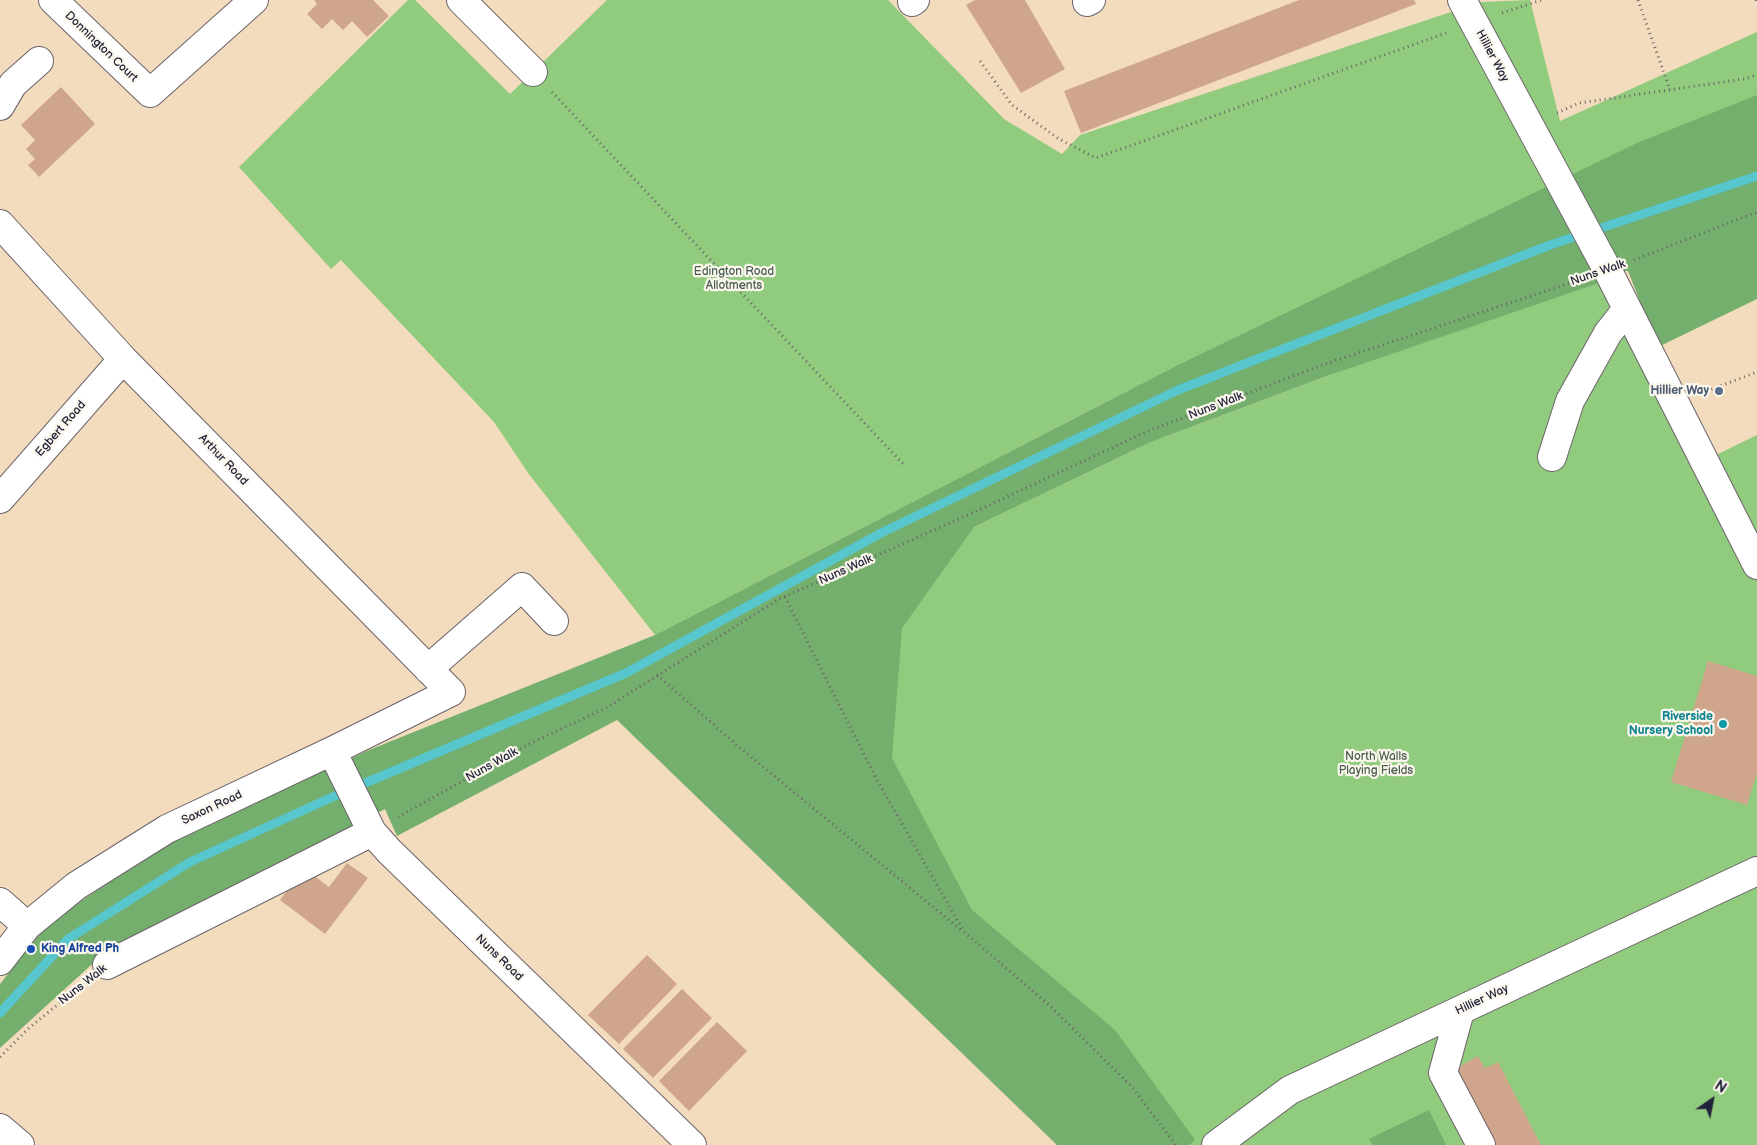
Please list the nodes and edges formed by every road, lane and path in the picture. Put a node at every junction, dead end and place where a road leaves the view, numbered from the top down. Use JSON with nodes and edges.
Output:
{"nodes":[{"id":1,"x":52,"y":0,"type":"edge"},
{"id":2,"x":461,"y":0,"type":"edge"},
{"id":3,"x":1462,"y":0,"type":"edge"},
{"id":4,"x":1542,"y":0,"type":"edge"},
{"id":5,"x":1638,"y":0,"type":"edge"},
{"id":6,"x":1756,"y":0,"type":"edge"},
{"id":7,"x":243,"y":3,"type":"edge"},
{"id":8,"x":1757,"y":5,"type":"edge"},
{"id":9,"x":1495,"y":16,"type":"dead end"},
{"id":10,"x":1453,"y":31,"type":"dead end"},
{"id":11,"x":39,"y":61,"type":"dead end"},
{"id":12,"x":980,"y":61,"type":"dead end"},
{"id":13,"x":533,"y":72,"type":"joint"},
{"id":14,"x":1757,"y":75,"type":"edge"},
{"id":15,"x":1670,"y":90,"type":"junction"},
{"id":16,"x":0,"y":106,"type":"edge"},
{"id":17,"x":1530,"y":125,"type":"junction"},
{"id":18,"x":1757,"y":212,"type":"edge"},
{"id":19,"x":0,"y":224,"type":"edge"},
{"id":20,"x":1608,"y":271,"type":"junction"},
{"id":21,"x":1627,"y":309,"type":"junction"},
{"id":22,"x":123,"y":359,"type":"junction"},
{"id":23,"x":1757,"y":372,"type":"edge"},
{"id":24,"x":1675,"y":404,"type":"junction"},
{"id":25,"x":1552,"y":457,"type":"dead end"},
{"id":26,"x":905,"y":466,"type":"dead end"},
{"id":27,"x":0,"y":499,"type":"edge"},
{"id":28,"x":1757,"y":565,"type":"edge"},
{"id":29,"x":785,"y":597,"type":"junction"},
{"id":30,"x":554,"y":620,"type":"dead end"},
{"id":31,"x":428,"y":669,"type":"junction"},
{"id":32,"x":657,"y":676,"type":"junction"},
{"id":33,"x":450,"y":692,"type":"joint"},
{"id":34,"x":332,"y":751,"type":"junction"},
{"id":35,"x":372,"y":832,"type":"junction"},
{"id":36,"x":1757,"y":871,"type":"edge"},
{"id":37,"x":0,"y":902,"type":"edge"},
{"id":38,"x":27,"y":926,"type":"junction"},
{"id":39,"x":964,"y":932,"type":"junction"},
{"id":40,"x":0,"y":961,"type":"edge"},
{"id":41,"x":107,"y":965,"type":"joint"},
{"id":42,"x":1460,"y":1011,"type":"junction"},
{"id":43,"x":0,"y":1057,"type":"edge"},
{"id":44,"x":0,"y":1128,"type":"edge"},
{"id":45,"x":20,"y":1145,"type":"edge"},
{"id":46,"x":692,"y":1145,"type":"edge"},
{"id":47,"x":1176,"y":1145,"type":"edge"},
{"id":48,"x":1216,"y":1145,"type":"edge"},
{"id":49,"x":1481,"y":1145,"type":"edge"}],
"edges":[{"from":1,"to":7,"type":"street","name":"Donnington Court"},
{"from":2,"to":13,"type":"street"},
{"from":3,"to":17,"type":"street","name":"Hillier Way"},
{"from":4,"to":9,"type":"path"},
{"from":5,"to":15,"type":"path"},
{"from":6,"to":8,"type":"path"},
{"from":10,"to":12,"type":"path"},
{"from":11,"to":16,"type":"street"},
{"from":13,"to":26,"type":"path"},
{"from":14,"to":15,"type":"path"},
{"from":15,"to":17,"type":"path"},
{"from":17,"to":20,"type":"street","name":"Hillier Way"},
{"from":18,"to":20,"type":"path","name":"Nuns Walk"},
{"from":19,"to":22,"type":"street","name":"Arthur Road"},
{"from":20,"to":21,"type":"street","name":"Hillier Way"},
{"from":20,"to":29,"type":"path","name":"Nuns Walk"},
{"from":21,"to":24,"type":"street","name":"Hillier Way"},
{"from":21,"to":25,"type":"street"},
{"from":22,"to":27,"type":"street","name":"Egbert Road"},
{"from":22,"to":31,"type":"street","name":"Arthur Road"},
{"from":23,"to":24,"type":"path"},
{"from":24,"to":28,"type":"street","name":"Hillier Way"},
{"from":29,"to":32,"type":"path","name":"Nuns Walk"},
{"from":29,"to":39,"type":"path"},
{"from":30,"to":31,"type":"street"},
{"from":31,"to":33,"type":"street","name":"Arthur Road"},
{"from":32,"to":35,"type":"path","name":"Nuns Walk"},
{"from":32,"to":39,"type":"path"},
{"from":33,"to":34,"type":"street","name":"Saxon Road"},
{"from":34,"to":35,"type":"street","name":"Nuns Road"},
{"from":34,"to":38,"type":"street","name":"Saxon Road"},
{"from":35,"to":41,"type":"street","name":"Nuns Walk"},
{"from":35,"to":46,"type":"street","name":"Nuns Road"},
{"from":36,"to":42,"type":"street","name":"Hillier Way"},
{"from":37,"to":38,"type":"street"},
{"from":38,"to":40,"type":"street","name":"Saxon Road"},
{"from":39,"to":47,"type":"path"},
{"from":41,"to":43,"type":"path","name":"Nuns Walk"},
{"from":42,"to":48,"type":"street","name":"Hillier Way"},
{"from":42,"to":49,"type":"street"},
{"from":44,"to":45,"type":"street"}]}
